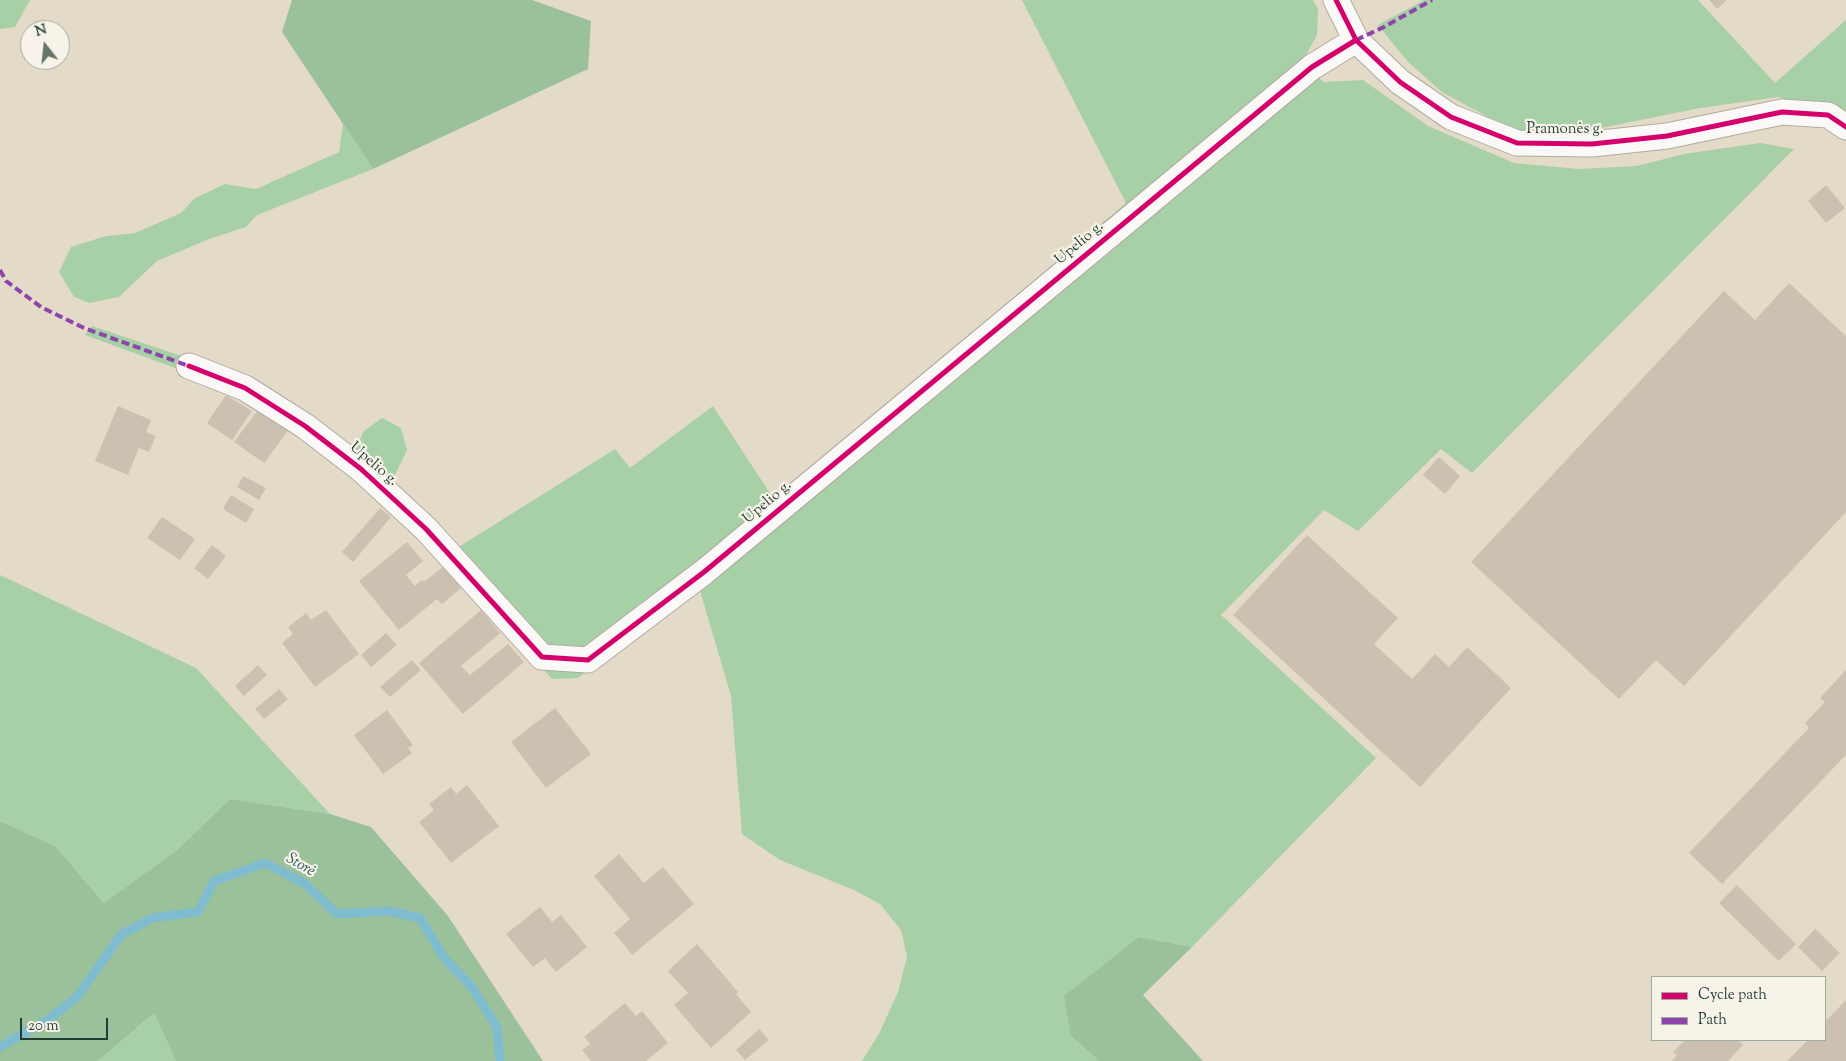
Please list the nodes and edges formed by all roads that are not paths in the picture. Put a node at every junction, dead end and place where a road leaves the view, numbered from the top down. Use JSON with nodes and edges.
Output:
{"nodes":[{"id":1,"x":1336,"y":0,"type":"edge"},
{"id":2,"x":1356,"y":40,"type":"junction"},
{"id":3,"x":1846,"y":127,"type":"edge"},
{"id":4,"x":189,"y":366,"type":"dead end"}],
"edges":[{"from":1,"to":2,"type":"street","name":"Pramonės g."},
{"from":2,"to":3,"type":"street","name":"Pramonės g."},
{"from":2,"to":4,"type":"street","name":"Upelio g."}]}
